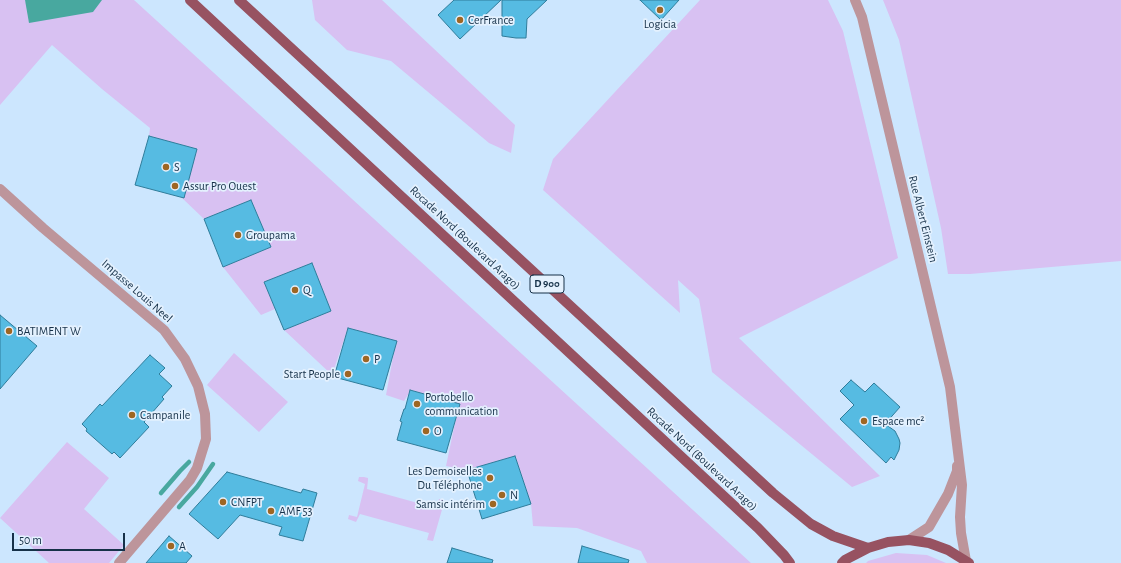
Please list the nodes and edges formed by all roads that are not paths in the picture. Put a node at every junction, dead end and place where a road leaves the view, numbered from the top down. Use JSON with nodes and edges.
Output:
{"nodes":[{"id":1,"x":190,"y":0,"type":"edge"},
{"id":2,"x":239,"y":0,"type":"edge"},
{"id":3,"x":855,"y":0,"type":"edge"},
{"id":4,"x":0,"y":189,"type":"edge"},
{"id":5,"x":957,"y":446,"type":"junction"},
{"id":6,"x":908,"y":540,"type":"junction"},
{"id":7,"x":868,"y":548,"type":"junction"},
{"id":8,"x":967,"y":562,"type":"edge"},
{"id":9,"x":119,"y":563,"type":"edge"},
{"id":10,"x":790,"y":563,"type":"edge"},
{"id":11,"x":842,"y":563,"type":"edge"}],
"edges":[{"from":1,"to":10,"type":"main road","name":"Rocade Nord (Boulevard Arago)","number":"D 900"},
{"from":2,"to":7,"type":"main road","number":"D 900"},
{"from":3,"to":5,"type":"street","name":"Rue Albert Einstein"},
{"from":4,"to":9,"type":"street","name":"Impasse Louis Neel"},
{"from":5,"to":6,"type":"street","name":"Rue Albert Einstein"},
{"from":5,"to":8,"type":"street","name":"Rue Albert Einstein"},
{"from":6,"to":7,"type":"main road"},
{"from":6,"to":8,"type":"main road"},
{"from":7,"to":11,"type":"main road"}]}
